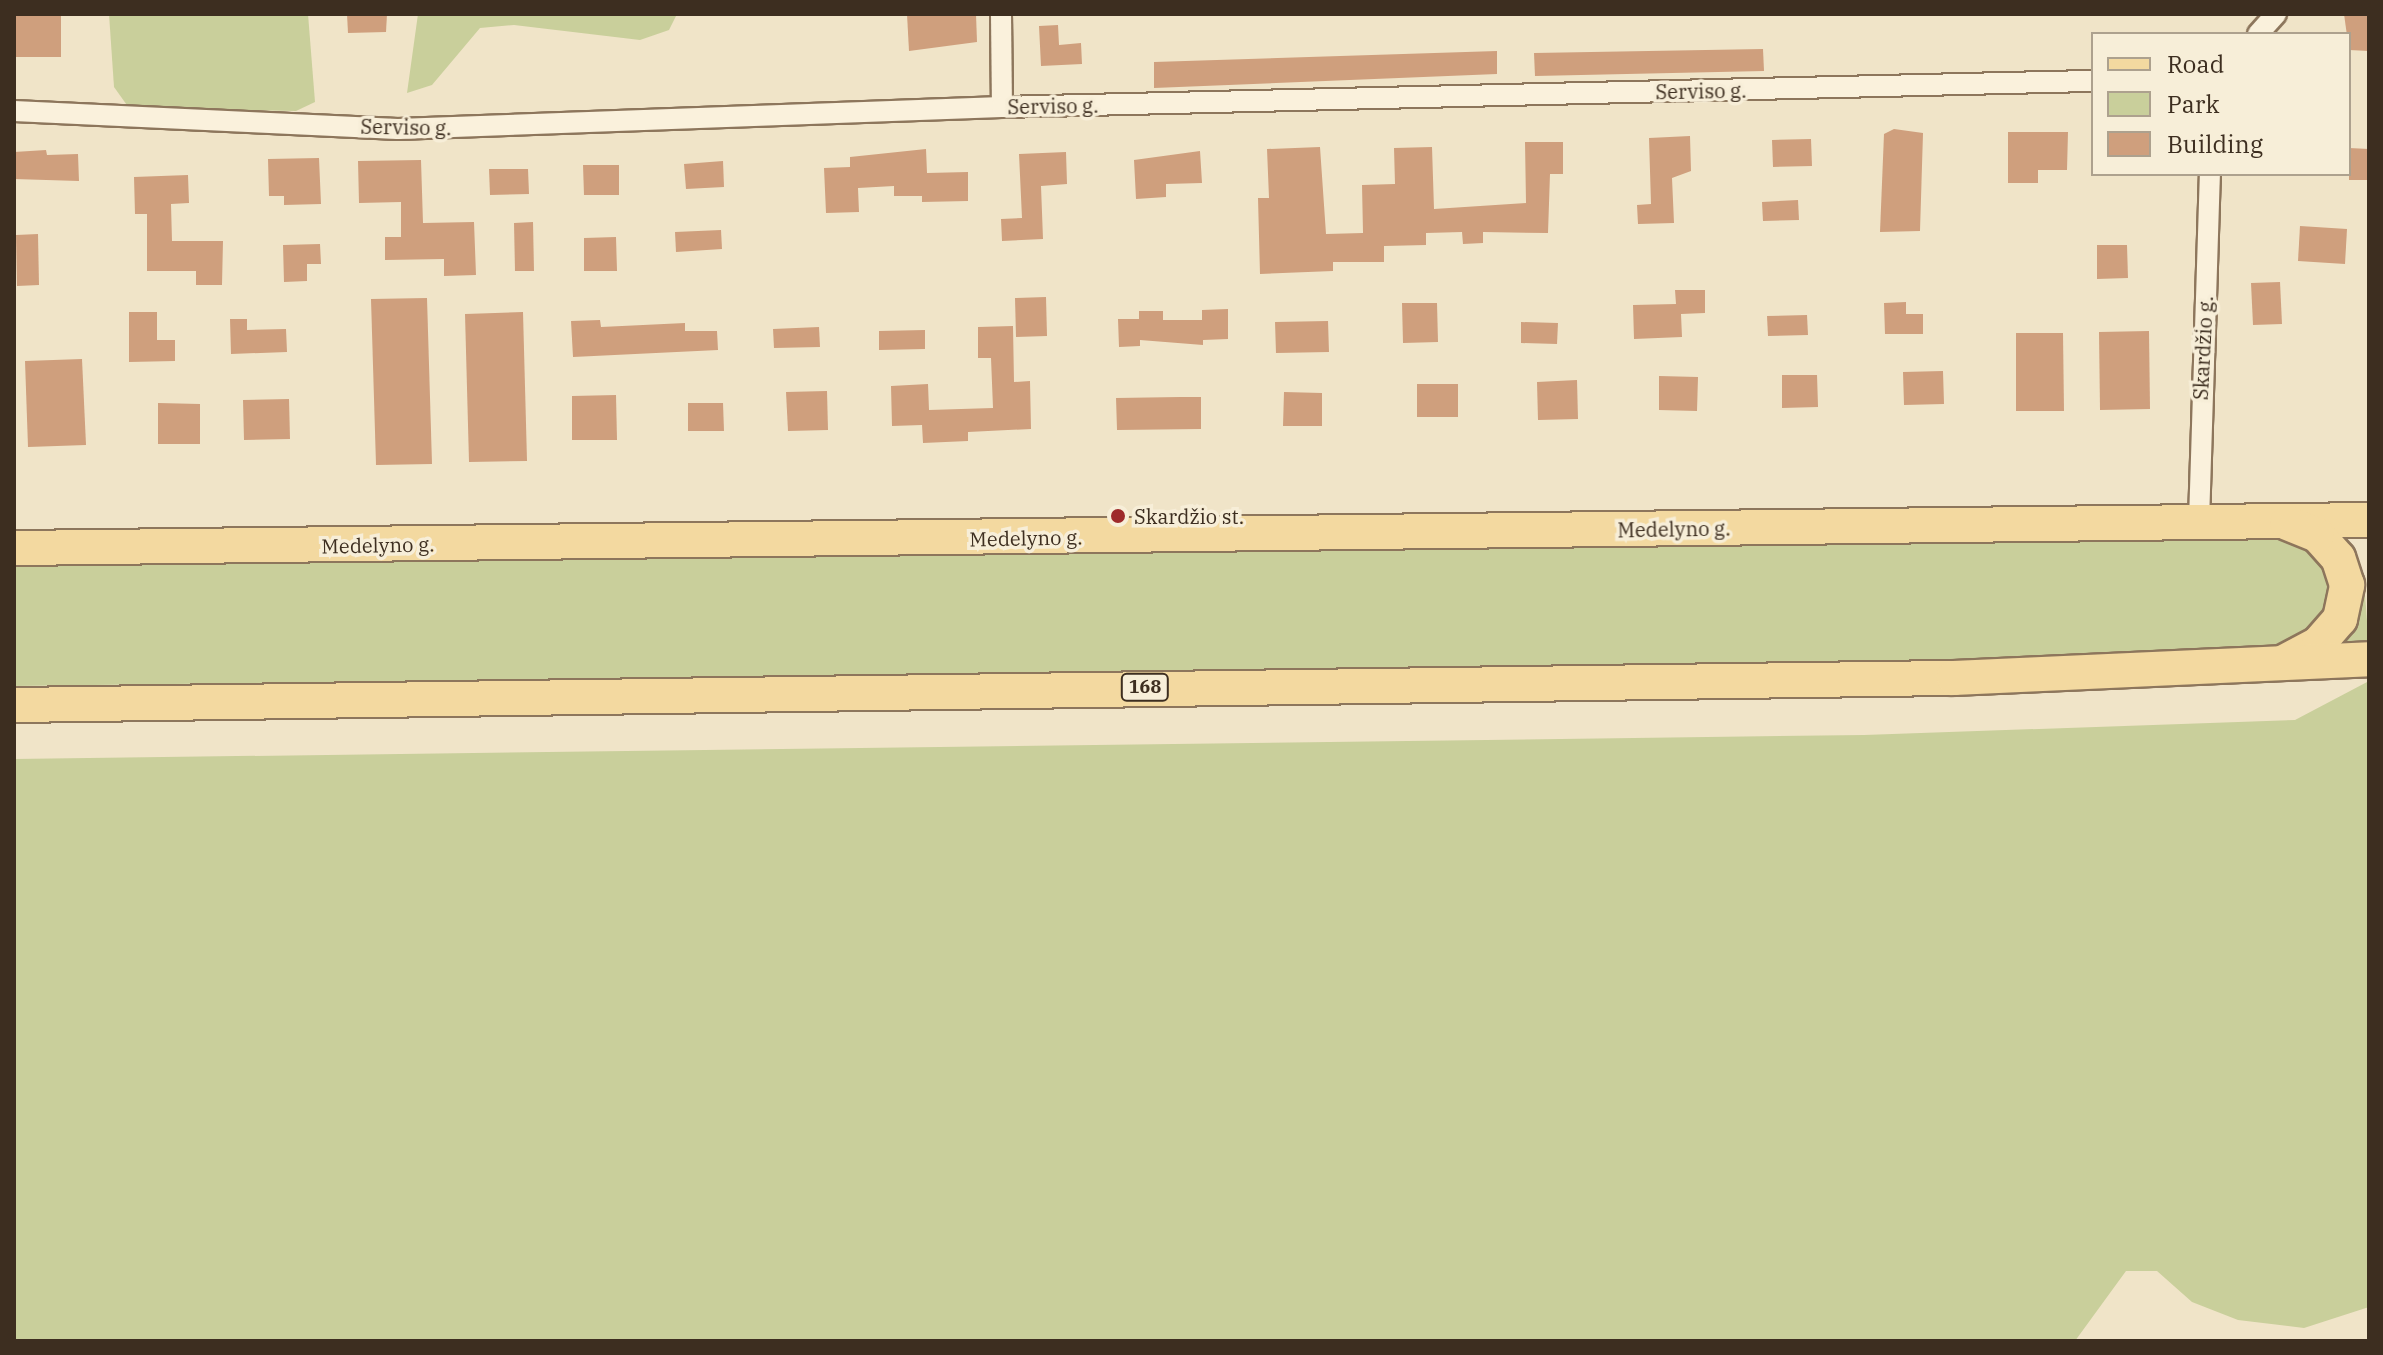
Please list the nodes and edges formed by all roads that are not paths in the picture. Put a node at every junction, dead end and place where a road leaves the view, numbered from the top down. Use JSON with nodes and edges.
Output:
{"nodes":[{"id":1,"x":1001,"y":14,"type":"edge"},
{"id":2,"x":2276,"y":14,"type":"edge"},
{"id":3,"x":2260,"y":32,"type":"edge"},
{"id":4,"x":2091,"y":81,"type":"edge"},
{"id":5,"x":1002,"y":107,"type":"junction"},
{"id":6,"x":14,"y":111,"type":"edge"},
{"id":7,"x":2210,"y":176,"type":"edge"},
{"id":8,"x":2279,"y":520,"type":"junction"},
{"id":9,"x":2369,"y":520,"type":"edge"},
{"id":10,"x":2199,"y":521,"type":"junction"},
{"id":11,"x":14,"y":548,"type":"edge"},
{"id":12,"x":2369,"y":659,"type":"edge"},
{"id":13,"x":2276,"y":666,"type":"junction"},
{"id":14,"x":14,"y":705,"type":"edge"}],
"edges":[{"from":1,"to":5,"type":"street"},
{"from":2,"to":3,"type":"street"},
{"from":4,"to":5,"type":"street","name":"Serviso g."},
{"from":5,"to":6,"type":"street","name":"Serviso g."},
{"from":7,"to":10,"type":"street","name":"Skardžio g."},
{"from":8,"to":9,"type":"main road","name":"Medelyno g."},
{"from":8,"to":10,"type":"main road","name":"Medelyno g."},
{"from":8,"to":13,"type":"main road"},
{"from":10,"to":11,"type":"main road","name":"Medelyno g."},
{"from":12,"to":13,"type":"main road","number":"168"},
{"from":13,"to":14,"type":"main road","number":"168"}]}
